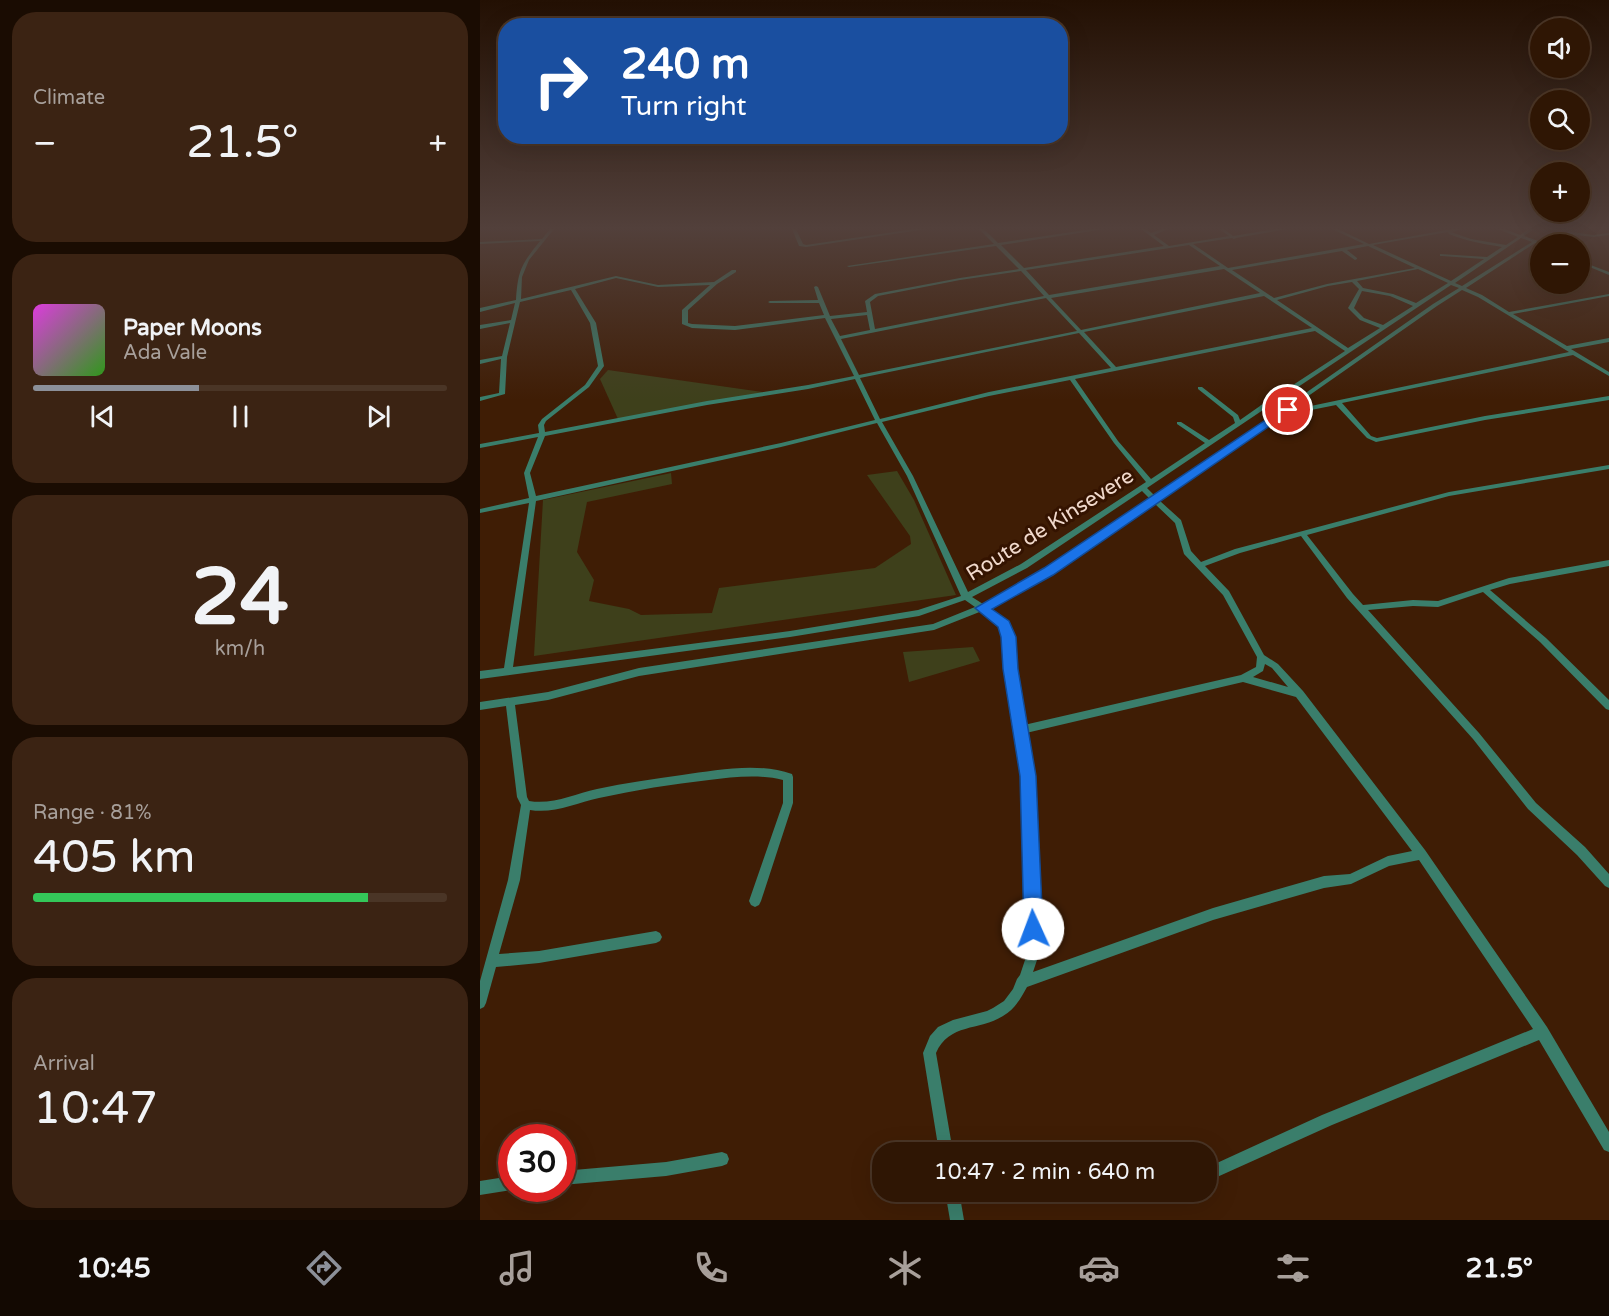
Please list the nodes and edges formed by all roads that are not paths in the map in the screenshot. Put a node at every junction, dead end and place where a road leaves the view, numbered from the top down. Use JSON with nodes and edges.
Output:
{"nodes":[{"id":1,"x":520,"y":286,"type":"edge"},
{"id":2,"x":580,"y":286,"type":"edge"},
{"id":3,"x":711,"y":286,"type":"edge"},
{"id":4,"x":930,"y":286,"type":"edge"},
{"id":5,"x":1036,"y":286,"type":"edge"},
{"id":6,"x":1115,"y":286,"type":"edge"},
{"id":7,"x":1253,"y":286,"type":"edge"},
{"id":8,"x":1324,"y":286,"type":"edge"},
{"id":9,"x":1358,"y":286,"type":"edge"},
{"id":10,"x":1446,"y":286,"type":"edge"},
{"id":11,"x":1457,"y":286,"type":"edge"},
{"id":12,"x":1468,"y":286,"type":"edge"},
{"id":13,"x":816,"y":287,"type":"dead end"},
{"id":14,"x":572,"y":288,"type":"junction"},
{"id":15,"x":1361,"y":289,"type":"junction"},
{"id":16,"x":1463,"y":289,"type":"junction"},
{"id":17,"x":1265,"y":294,"type":"junction"},
{"id":18,"x":1609,"y":295,"type":"edge"},
{"id":19,"x":1046,"y":297,"type":"junction"},
{"id":20,"x":1273,"y":300,"type":"junction"},
{"id":21,"x":518,"y":301,"type":"junction"},
{"id":22,"x":821,"y":301,"type":"junction"},
{"id":23,"x":770,"y":302,"type":"dead end"},
{"id":24,"x":1416,"y":305,"type":"junction"},
{"id":25,"x":480,"y":310,"type":"edge"},
{"id":26,"x":870,"y":313,"type":"junction"},
{"id":27,"x":1510,"y":313,"type":"junction"},
{"id":28,"x":827,"y":317,"type":"junction"},
{"id":29,"x":512,"y":321,"type":"junction"},
{"id":30,"x":480,"y":327,"type":"edge"},
{"id":31,"x":1383,"y":327,"type":"junction"},
{"id":32,"x":1316,"y":329,"type":"junction"},
{"id":33,"x":873,"y":331,"type":"junction"},
{"id":34,"x":1080,"y":332,"type":"junction"},
{"id":35,"x":838,"y":338,"type":"junction"},
{"id":36,"x":1609,"y":340,"type":"edge"},
{"id":37,"x":1566,"y":348,"type":"junction"},
{"id":38,"x":1349,"y":351,"type":"junction"},
{"id":39,"x":1574,"y":353,"type":"junction"},
{"id":40,"x":504,"y":357,"type":"junction"},
{"id":41,"x":480,"y":362,"type":"edge"},
{"id":42,"x":1115,"y":369,"type":"junction"},
{"id":43,"x":1609,"y":374,"type":"edge"},
{"id":44,"x":858,"y":377,"type":"junction"},
{"id":45,"x":1072,"y":378,"type":"junction"},
{"id":46,"x":1200,"y":388,"type":"dead end"},
{"id":47,"x":1609,"y":398,"type":"edge"},
{"id":48,"x":480,"y":399,"type":"edge"},
{"id":49,"x":1338,"y":403,"type":"junction"},
{"id":50,"x":1262,"y":406,"type":"junction"},
{"id":51,"x":1288,"y":410,"type":"junction"},
{"id":52,"x":879,"y":422,"type":"junction"},
{"id":53,"x":1237,"y":422,"type":"junction"},
{"id":54,"x":1179,"y":423,"type":"dead end"},
{"id":55,"x":542,"y":435,"type":"junction"},
{"id":56,"x":1208,"y":442,"type":"junction"},
{"id":57,"x":480,"y":446,"type":"edge"},
{"id":58,"x":1609,"y":467,"type":"edge"},
{"id":59,"x":1146,"y":485,"type":"junction"},
{"id":60,"x":533,"y":498,"type":"junction"},
{"id":61,"x":1155,"y":498,"type":"junction"},
{"id":62,"x":480,"y":511,"type":"edge"},
{"id":63,"x":1303,"y":534,"type":"junction"},
{"id":64,"x":1609,"y":562,"type":"edge"},
{"id":65,"x":1200,"y":565,"type":"junction"},
{"id":66,"x":1484,"y":589,"type":"junction"},
{"id":67,"x":966,"y":597,"type":"junction"},
{"id":68,"x":982,"y":608,"type":"junction"},
{"id":69,"x":1361,"y":608,"type":"junction"},
{"id":70,"x":1261,"y":657,"type":"junction"},
{"id":71,"x":508,"y":671,"type":"junction"},
{"id":72,"x":480,"y":675,"type":"edge"},
{"id":73,"x":1243,"y":678,"type":"junction"},
{"id":74,"x":1300,"y":694,"type":"junction"},
{"id":75,"x":510,"y":702,"type":"junction"},
{"id":76,"x":480,"y":706,"type":"edge"},
{"id":77,"x":1609,"y":706,"type":"edge"},
{"id":78,"x":1022,"y":730,"type":"junction"},
{"id":79,"x":526,"y":805,"type":"junction"},
{"id":80,"x":1421,"y":854,"type":"junction"},
{"id":81,"x":1609,"y":882,"type":"edge"},
{"id":82,"x":755,"y":901,"type":"dead end"},
{"id":83,"x":656,"y":937,"type":"dead end"},
{"id":84,"x":493,"y":961,"type":"junction"},
{"id":85,"x":1021,"y":982,"type":"junction"},
{"id":86,"x":480,"y":1003,"type":"edge"},
{"id":87,"x":1542,"y":1032,"type":"junction"},
{"id":88,"x":944,"y":1142,"type":"edge"},
{"id":89,"x":1609,"y":1145,"type":"edge"},
{"id":90,"x":722,"y":1159,"type":"dead end"},
{"id":91,"x":1217,"y":1170,"type":"edge"},
{"id":92,"x":576,"y":1177,"type":"edge"},
{"id":93,"x":498,"y":1185,"type":"edge"},
{"id":94,"x":480,"y":1188,"type":"edge"},
{"id":95,"x":954,"y":1202,"type":"edge"},
{"id":96,"x":957,"y":1220,"type":"edge"}],
"edges":[{"from":1,"to":21,"type":"street"},
{"from":2,"to":14,"type":"street"},
{"from":3,"to":28,"type":"street"},
{"from":4,"to":26,"type":"street"},
{"from":5,"to":19,"type":"street"},
{"from":6,"to":19,"type":"street"},
{"from":7,"to":17,"type":"street"},
{"from":8,"to":20,"type":"street"},
{"from":9,"to":15,"type":"street"},
{"from":10,"to":24,"type":"street","name":"Route de Kinsevere"},
{"from":11,"to":16,"type":"street"},
{"from":12,"to":16,"type":"street"},
{"from":13,"to":22,"type":"street"},
{"from":14,"to":21,"type":"street"},
{"from":14,"to":55,"type":"street"},
{"from":15,"to":24,"type":"street"},
{"from":15,"to":31,"type":"street"},
{"from":16,"to":27,"type":"street"},
{"from":16,"to":51,"type":"street"},
{"from":17,"to":20,"type":"street"},
{"from":17,"to":34,"type":"street"},
{"from":18,"to":27,"type":"street"},
{"from":19,"to":33,"type":"street"},
{"from":19,"to":34,"type":"street"},
{"from":20,"to":32,"type":"street"},
{"from":21,"to":25,"type":"street"},
{"from":21,"to":29,"type":"street"},
{"from":22,"to":23,"type":"street"},
{"from":22,"to":28,"type":"street"},
{"from":24,"to":31,"type":"street","name":"Route de Kinsevere"},
{"from":26,"to":28,"type":"street"},
{"from":26,"to":33,"type":"street"},
{"from":27,"to":37,"type":"street"},
{"from":28,"to":35,"type":"street"},
{"from":29,"to":30,"type":"street"},
{"from":29,"to":40,"type":"street"},
{"from":31,"to":38,"type":"street","name":"Route de Kinsevere"},
{"from":32,"to":38,"type":"street"},
{"from":32,"to":42,"type":"street"},
{"from":33,"to":35,"type":"street"},
{"from":34,"to":42,"type":"street"},
{"from":34,"to":44,"type":"street"},
{"from":35,"to":44,"type":"street"},
{"from":36,"to":37,"type":"street"},
{"from":37,"to":39,"type":"street"},
{"from":38,"to":50,"type":"street","name":"Route de Kinsevere"},
{"from":39,"to":43,"type":"street"},
{"from":39,"to":49,"type":"street"},
{"from":40,"to":41,"type":"street"},
{"from":40,"to":48,"type":"street"},
{"from":42,"to":45,"type":"street"},
{"from":44,"to":52,"type":"street"},
{"from":44,"to":55,"type":"street"},
{"from":45,"to":52,"type":"street"},
{"from":45,"to":59,"type":"street"},
{"from":46,"to":53,"type":"street"},
{"from":47,"to":49,"type":"street"},
{"from":49,"to":51,"type":"street"},
{"from":50,"to":51,"type":"street"},
{"from":50,"to":53,"type":"street","name":"Route de Kinsevere"},
{"from":51,"to":61,"type":"street"},
{"from":52,"to":60,"type":"street"},
{"from":52,"to":67,"type":"street"},
{"from":53,"to":56,"type":"street","name":"Route de Kinsevere"},
{"from":54,"to":56,"type":"street"},
{"from":55,"to":57,"type":"street"},
{"from":55,"to":60,"type":"street"},
{"from":56,"to":59,"type":"street","name":"Route de Kinsevere"},
{"from":58,"to":63,"type":"street"},
{"from":59,"to":61,"type":"street"},
{"from":59,"to":67,"type":"street","name":"Route de Kinsevere"},
{"from":60,"to":62,"type":"street"},
{"from":60,"to":71,"type":"street"},
{"from":61,"to":65,"type":"street"},
{"from":61,"to":68,"type":"street"},
{"from":63,"to":65,"type":"street"},
{"from":63,"to":69,"type":"street"},
{"from":64,"to":66,"type":"street"},
{"from":65,"to":70,"type":"street"},
{"from":66,"to":69,"type":"street"},
{"from":66,"to":77,"type":"street"},
{"from":67,"to":68,"type":"street"},
{"from":67,"to":71,"type":"street","name":"Route de Kinsevere"},
{"from":68,"to":75,"type":"street"},
{"from":68,"to":78,"type":"street"},
{"from":69,"to":81,"type":"street"},
{"from":70,"to":73,"type":"street"},
{"from":70,"to":74,"type":"street"},
{"from":71,"to":72,"type":"street","name":"Route de Kinsevere"},
{"from":73,"to":74,"type":"street"},
{"from":73,"to":78,"type":"street"},
{"from":74,"to":80,"type":"street"},
{"from":75,"to":76,"type":"street"},
{"from":75,"to":79,"type":"street"},
{"from":78,"to":85,"type":"street"},
{"from":79,"to":82,"type":"street"},
{"from":79,"to":84,"type":"street"},
{"from":80,"to":85,"type":"street"},
{"from":80,"to":87,"type":"street"},
{"from":83,"to":84,"type":"street"},
{"from":84,"to":86,"type":"street"},
{"from":85,"to":88,"type":"street"},
{"from":87,"to":89,"type":"street"},
{"from":87,"to":91,"type":"street"},
{"from":90,"to":92,"type":"street"},
{"from":93,"to":94,"type":"street"},
{"from":95,"to":96,"type":"street"}]}
